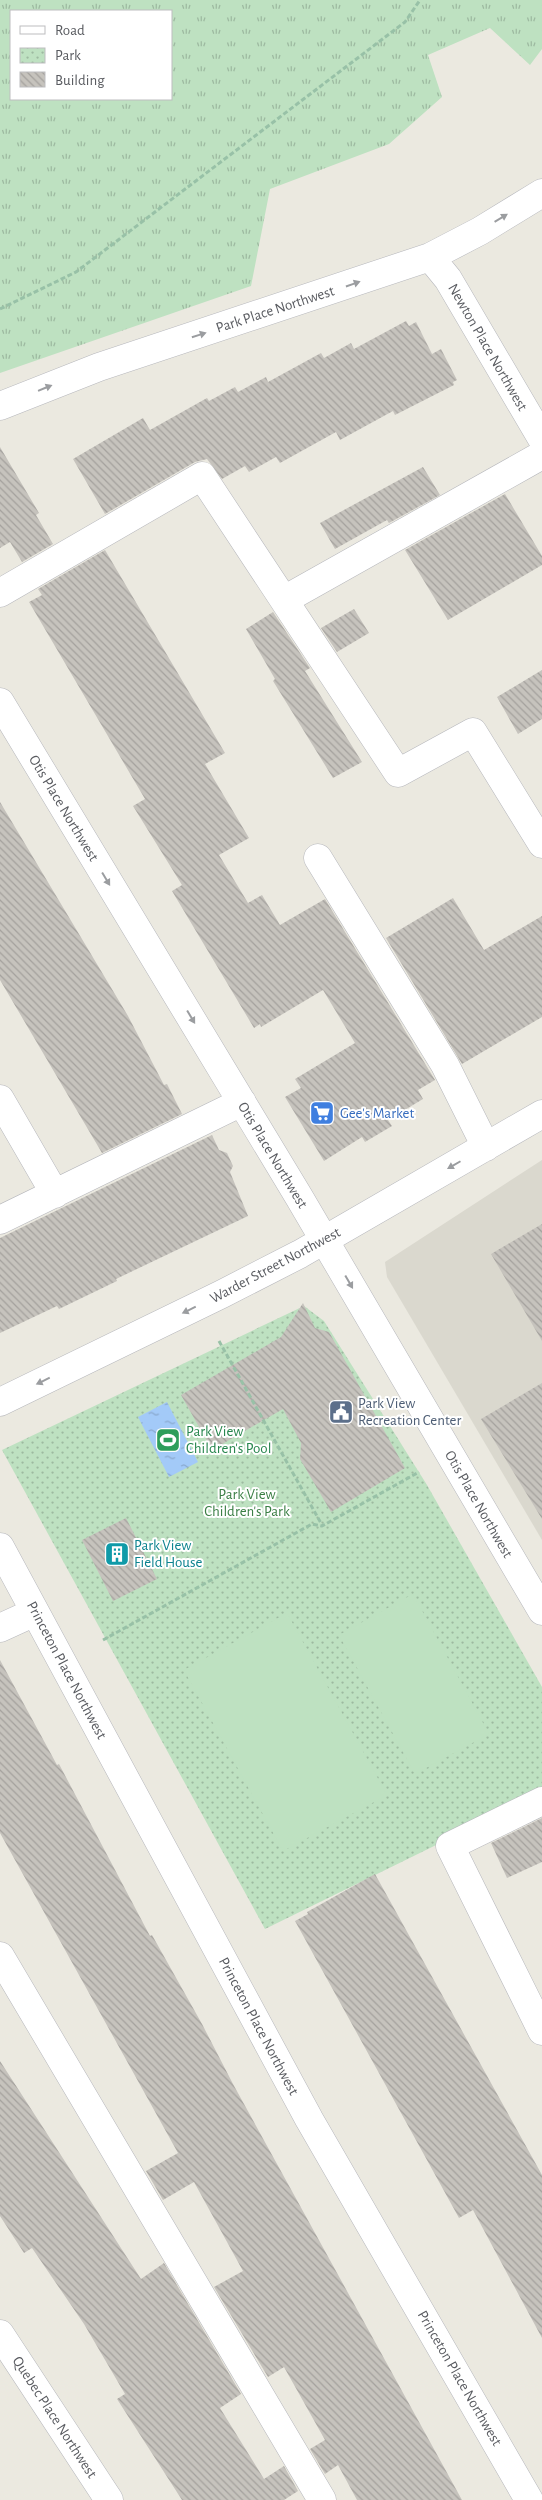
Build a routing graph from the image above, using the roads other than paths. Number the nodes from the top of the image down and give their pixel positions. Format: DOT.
graph roads {
  1 [pos="542,193"];
  2 [pos="430,257"];
  3 [pos="0,406"];
  4 [pos="542,440"];
  5 [pos="542,455"];
  6 [pos="0,593"];
  7 [pos="284,600"];
  8 [pos="0,702"];
  9 [pos="542,844"];
  10 [pos="318,858"];
  11 [pos="0,1099"];
  12 [pos="242,1102"];
  13 [pos="542,1114"];
  14 [pos="486,1147"];
  15 [pos="55,1194"];
  16 [pos="0,1220"];
  17 [pos="324,1240"];
  18 [pos="0,1402"];
  19 [pos="0,1547"];
  20 [pos="534,1580"];
  21 [pos="542,1611"];
  22 [pos="35,1612"];
  23 [pos="0,1628"];
  24 [pos="542,1801"];
  25 [pos="0,1956"];
  26 [pos="542,2031"];
  27 [pos="0,2334"];
  28 [pos="109,2500"];
  29 [pos="322,2500"];
  30 [pos="530,2500"];
  2 -- 1 [label="street, Park Place Northwest, one-way"];
  3 -- 2 [label="street, Park Place Northwest, one-way"];
  2 -- 4 [label="street, Newton Place Northwest"];
  5 -- 7 [label="street"];
  6 -- 7 [label="street"];
  7 -- 9 [label="street"];
  8 -- 12 [label="street, Otis Place Northwest, one-way"];
  10 -- 14 [label="street"];
  11 -- 15 [label="street"];
  12 -- 15 [label="street"];
  12 -- 17 [label="street, Otis Place Northwest"];
  13 -- 14 [label="street, Warder Street Northwest"];
  14 -- 17 [label="street, Warder Street Northwest, one-way"];
  15 -- 16 [label="street"];
  17 -- 18 [label="street, Warder Street Northwest, one-way"];
  17 -- 20 [label="street, Otis Place Northwest, one-way"];
  19 -- 22 [label="street, Princeton Place Northwest"];
  20 -- 21 [label="street, Otis Place Northwest"];
  22 -- 23 [label="street"];
  22 -- 30 [label="street, Princeton Place Northwest"];
  24 -- 26 [label="street"];
  25 -- 29 [label="street"];
  27 -- 28 [label="street, Quebec Place Northwest"];
}
